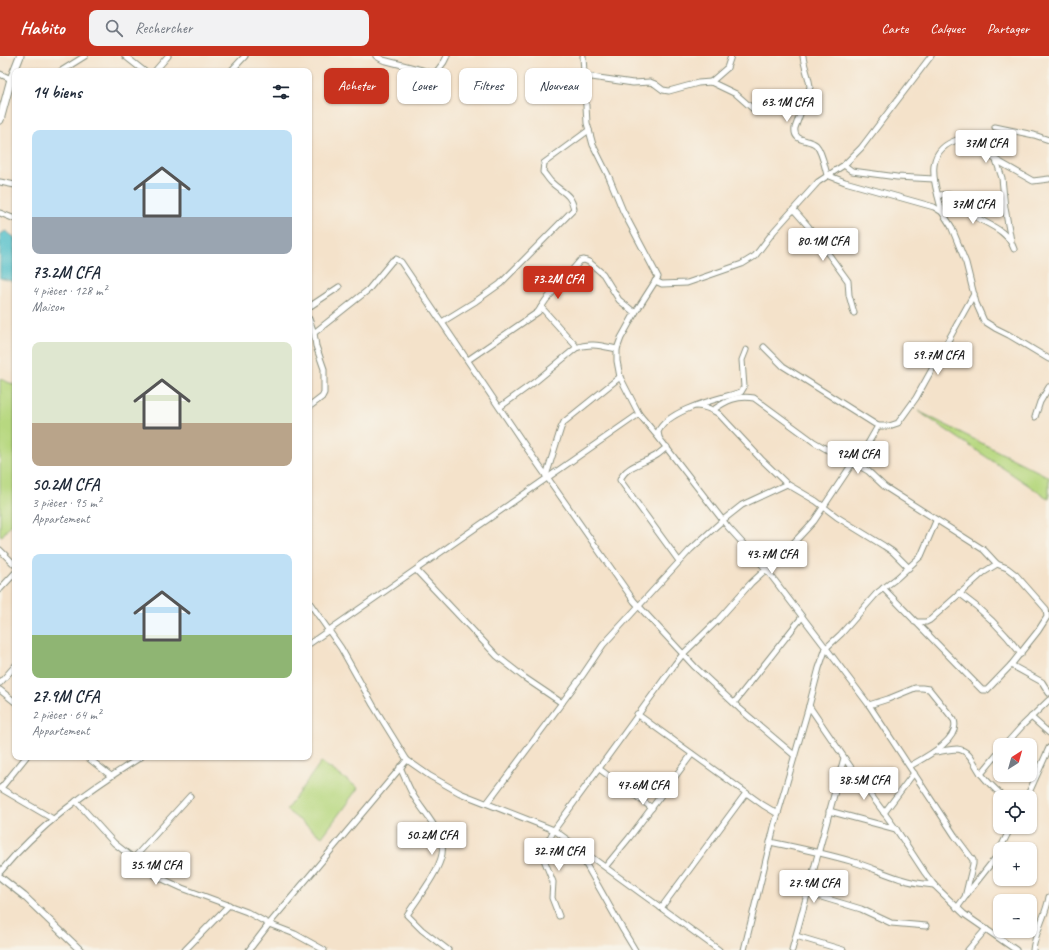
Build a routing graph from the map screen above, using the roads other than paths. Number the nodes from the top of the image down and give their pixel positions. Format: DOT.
graph roads {
  1 [pos="20,56"];
  2 [pos="85,56"];
  3 [pos="125,56"];
  4 [pos="168,56"];
  5 [pos="245,56"];
  6 [pos="376,56"];
  7 [pos="446,56"];
  8 [pos="583,56"];
  9 [pos="731,56"];
  10 [pos="803,56"];
  11 [pos="931,56"];
  12 [pos="15,68"];
  13 [pos="66,68"];
  14 [pos="140,68"];
  15 [pos="158,68"];
  16 [pos="234,68"];
  17 [pos="584,68"];
  18 [pos="0,74"];
  19 [pos="592,77"];
  20 [pos="11,78"];
  21 [pos="711,82"];
  22 [pos="586,104"];
  23 [pos="753,108"];
  24 [pos="0,120"];
  25 [pos="995,127"];
  26 [pos="589,130"];
  27 [pos="1049,140"];
  28 [pos="996,160"];
  29 [pos="844,165"];
  30 [pos="827,175"];
  31 [pos="934,179"];
  32 [pos="1049,179"];
  33 [pos="0,182"];
  34 [pos="12,184"];
  35 [pos="938,195"];
  36 [pos="794,210"];
  37 [pos="942,212"];
  38 [pos="0,213"];
  39 [pos="12,218"];
  40 [pos="1011,241"];
  41 [pos="1014,249"];
  42 [pos="655,281"];
  43 [pos="339,286"];
  44 [pos="974,294"];
  45 [pos="312,306"];
  46 [pos="541,307"];
  47 [pos="635,313"];
  48 [pos="854,313"];
  49 [pos="442,322"];
  50 [pos="312,327"];
  51 [pos="314,333"];
  52 [pos="764,347"];
  53 [pos="576,348"];
  54 [pos="617,349"];
  55 [pos="746,350"];
  56 [pos="1049,359"];
  57 [pos="468,360"];
  58 [pos="620,377"];
  59 [pos="1049,387"];
  60 [pos="312,404"];
  61 [pos="696,406"];
  62 [pos="500,407"];
  63 [pos="713,410"];
  64 [pos="639,414"];
  65 [pos="1036,417"];
  66 [pos="878,426"];
  67 [pos="659,438"];
  68 [pos="667,447"];
  69 [pos="852,464"];
  70 [pos="546,477"];
  71 [pos="787,484"];
  72 [pos="824,507"];
  73 [pos="723,520"];
  74 [pos="936,521"];
  75 [pos="0,550"];
  76 [pos="679,561"];
  77 [pos="12,562"];
  78 [pos="997,564"];
  79 [pos="909,568"];
  80 [pos="416,570"];
  81 [pos="766,570"];
  82 [pos="12,576"];
  83 [pos="883,588"];
  84 [pos="0,589"];
  85 [pos="959,593"];
  86 [pos="312,606"];
  87 [pos="638,606"];
  88 [pos="802,617"];
  89 [pos="915,622"];
  90 [pos="330,630"];
  91 [pos="312,642"];
  92 [pos="826,648"];
  93 [pos="683,654"];
  94 [pos="1021,654"];
  95 [pos="1011,665"];
  96 [pos="12,669"];
  97 [pos="0,683"];
  98 [pos="0,690"];
  99 [pos="1049,693"];
  100 [pos="12,700"];
  101 [pos="1049,700"];
  102 [pos="562,703"];
  103 [pos="734,703"];
  104 [pos="869,705"];
  105 [pos="809,706"];
  106 [pos="637,714"];
  107 [pos="1031,717"];
  108 [pos="1049,733"];
  109 [pos="1012,738"];
  110 [pos="1049,748"];
  111 [pos="936,752"];
  112 [pos="692,754"];
  113 [pos="794,755"];
  114 [pos="844,758"];
  115 [pos="993,759"];
  116 [pos="24,760"];
  117 [pos="91,760"];
  118 [pos="136,760"];
  119 [pos="407,760"];
  120 [pos="910,766"];
  121 [pos="400,767"];
  122 [pos="598,768"];
  123 [pos="914,773"];
  124 [pos="981,774"];
  125 [pos="111,776"];
  126 [pos="1,788"];
  127 [pos="995,790"];
  128 [pos="1030,790"];
  129 [pos="746,792"];
  130 [pos="190,796"];
  131 [pos="76,801"];
  132 [pos="487,803"];
  133 [pos="652,808"];
  134 [pos="829,811"];
  135 [pos="884,813"];
  136 [pos="778,814"];
  137 [pos="53,818"];
  138 [pos="896,829"];
  139 [pos="554,830"];
  140 [pos="770,842"];
  141 [pos="575,844"];
  142 [pos="818,853"];
  143 [pos="133,859"];
  144 [pos="993,861"];
  145 [pos="606,866"];
  146 [pos="0,872"];
  147 [pos="0,878"];
  148 [pos="934,885"];
  149 [pos="808,893"];
  150 [pos="965,897"];
  151 [pos="1049,897"];
  152 [pos="229,905"];
  153 [pos="661,908"];
  154 [pos="957,908"];
  155 [pos="559,916"];
  156 [pos="269,924"];
  157 [pos="926,926"];
  158 [pos="986,929"];
  159 [pos="796,936"];
  160 [pos="80,950"];
  161 [pos="185,950"];
  162 [pos="249,950"];
  163 [pos="324,950"];
  164 [pos="448,950"];
  165 [pos="635,950"];
  166 [pos="719,950"];
  167 [pos="744,950"];
  168 [pos="792,950"];
  169 [pos="843,950"];
  170 [pos="968,950"];
  171 [pos="1016,950"];
  172 [pos="1033,950"];
  1 -- 12 [label="main road"];
  2 -- 13 [label="street"];
  3 -- 14 [label="street"];
  4 -- 15 [label="street"];
  5 -- 16 [label="street"];
  6 -- 7 [label="street"];
  8 -- 17 [label="street"];
  9 -- 21 [label="street"];
  10 -- 30 [label="street"];
  11 -- 29 [label="street"];
  18 -- 20 [label="street"];
  19 -- 21 [label="street"];
  20 -- 24 [label="main road"];
  21 -- 23 [label="street"];
  22 -- 26 [label="street"];
  25 -- 27 [label="street"];
  26 -- 42 [label="street"];
  26 -- 49 [label="street"];
  28 -- 31 [label="street"];
  28 -- 32 [label="street"];
  28 -- 40 [label="street"];
  29 -- 30 [label="street"];
  29 -- 31 [label="street"];
  30 -- 36 [label="street"];
  30 -- 37 [label="street"];
  31 -- 35 [label="street"];
  33 -- 34 [label="street"];
  35 -- 37 [label="street"];
  35 -- 40 [label="street"];
  36 -- 42 [label="street"];
  36 -- 48 [label="street"];
  37 -- 44 [label="street"];
  38 -- 39 [label="street"];
  40 -- 41 [label="street"];
  42 -- 47 [label="street"];
  43 -- 45 [label="street"];
  44 -- 56 [label="street"];
  44 -- 66 [label="street"];
  46 -- 47 [label="street"];
  46 -- 53 [label="street"];
  46 -- 57 [label="street"];
  47 -- 54 [label="street"];
  49 -- 51 [label="street"];
  49 -- 57 [label="street"];
  50 -- 51 [label="street"];
  51 -- 60 [label="street"];
  52 -- 66 [label="street"];
  53 -- 54 [label="street"];
  53 -- 62 [label="street"];
  54 -- 58 [label="street"];
  55 -- 61 [label="street"];
  57 -- 62 [label="street"];
  58 -- 64 [label="street"];
  58 -- 70 [label="street"];
  59 -- 65 [label="street"];
  61 -- 63 [label="street"];
  61 -- 67 [label="street"];
  62 -- 70 [label="street"];
  63 -- 69 [label="street"];
  63 -- 71 [label="street"];
  64 -- 67 [label="street"];
  64 -- 70 [label="street"];
  66 -- 69 [label="street"];
  67 -- 68 [label="street"];
  68 -- 73 [label="street"];
  68 -- 76 [label="street"];
  69 -- 72 [label="street"];
  69 -- 74 [label="street"];
  70 -- 80 [label="street"];
  70 -- 87 [label="street"];
  71 -- 72 [label="street"];
  71 -- 73 [label="street"];
  72 -- 79 [label="street"];
  72 -- 81 [label="street"];
  73 -- 76 [label="street"];
  73 -- 81 [label="street"];
  74 -- 78 [label="street"];
  74 -- 79 [label="street"];
  75 -- 77 [label="street"];
  76 -- 87 [label="street"];
  78 -- 85 [label="street"];
  78 -- 94 [label="street"];
  79 -- 83 [label="street"];
  80 -- 90 [label="street"];
  80 -- 102 [label="street"];
  81 -- 88 [label="street"];
  81 -- 93 [label="street"];
  82 -- 84 [label="street"];
  83 -- 89 [label="street"];
  83 -- 92 [label="street"];
  85 -- 89 [label="street"];
  85 -- 94 [label="street"];
  86 -- 90 [label="street"];
  87 -- 93 [label="street"];
  87 -- 102 [label="street"];
  88 -- 92 [label="street"];
  88 -- 103 [label="street"];
  89 -- 95 [label="street"];
  90 -- 91 [label="street"];
  90 -- 119 [label="street"];
  92 -- 104 [label="street"];
  92 -- 105 [label="street"];
  93 -- 103 [label="street"];
  93 -- 106 [label="street"];
  94 -- 95 [label="street"];
  95 -- 99 [label="street"];
  96 -- 97 [label="street"];
  98 -- 100 [label="street"];
  101 -- 107 [label="street"];
  102 -- 132 [label="street"];
  103 -- 113 [label="street"];
  104 -- 111 [label="street"];
  104 -- 120 [label="street"];
  105 -- 113 [label="street"];
  105 -- 114 [label="street"];
  106 -- 112 [label="street"];
  106 -- 122 [label="street"];
  107 -- 108 [label="street"];
  107 -- 109 [label="street"];
  110 -- 128 [label="street"];
  111 -- 120 [label="street"];
  111 -- 124 [label="street"];
  112 -- 129 [label="street"];
  112 -- 133 [label="street"];
  113 -- 136 [label="street"];
  114 -- 134 [label="street"];
  114 -- 135 [label="street"];
  115 -- 124 [label="street"];
  116 -- 126 [label="street"];
  117 -- 125 [label="street"];
  118 -- 125 [label="street"];
  119 -- 121 [label="street"];
  119 -- 132 [label="street"];
  120 -- 123 [label="street"];
  121 -- 156 [label="street"];
  121 -- 164 [label="street"];
  122 -- 133 [label="street"];
  122 -- 139 [label="street"];
  123 -- 135 [label="street"];
  123 -- 150 [label="street"];
  124 -- 127 [label="street"];
  125 -- 131 [label="street"];
  126 -- 137 [label="street"];
  129 -- 136 [label="street"];
  129 -- 153 [label="street"];
  130 -- 143 [label="street"];
  131 -- 137 [label="street"];
  131 -- 143 [label="street"];
  132 -- 139 [label="street"];
  133 -- 145 [label="street"];
  134 -- 138 [label="street"];
  134 -- 142 [label="street"];
  135 -- 138 [label="street"];
  136 -- 140 [label="street"];
  137 -- 146 [label="street"];
  138 -- 148 [label="street"];
  139 -- 141 [label="street"];
  139 -- 155 [label="street"];
  140 -- 142 [label="street"];
  140 -- 167 [label="street"];
  141 -- 145 [label="street"];
  141 -- 165 [label="street"];
  142 -- 148 [label="street"];
  142 -- 149 [label="street"];
  143 -- 152 [label="street"];
  144 -- 150 [label="street"];
  145 -- 153 [label="street"];
  147 -- 160 [label="street"];
  148 -- 154 [label="street"];
  149 -- 157 [label="street"];
  149 -- 159 [label="street"];
  150 -- 154 [label="street"];
  151 -- 172 [label="street"];
  152 -- 156 [label="street"];
  152 -- 161 [label="street"];
  153 -- 166 [label="street"];
  154 -- 158 [label="street"];
  156 -- 162 [label="street"];
  156 -- 163 [label="street"];
  158 -- 170 [label="street"];
  158 -- 171 [label="street"];
  159 -- 168 [label="street"];
  159 -- 169 [label="street"];
}
